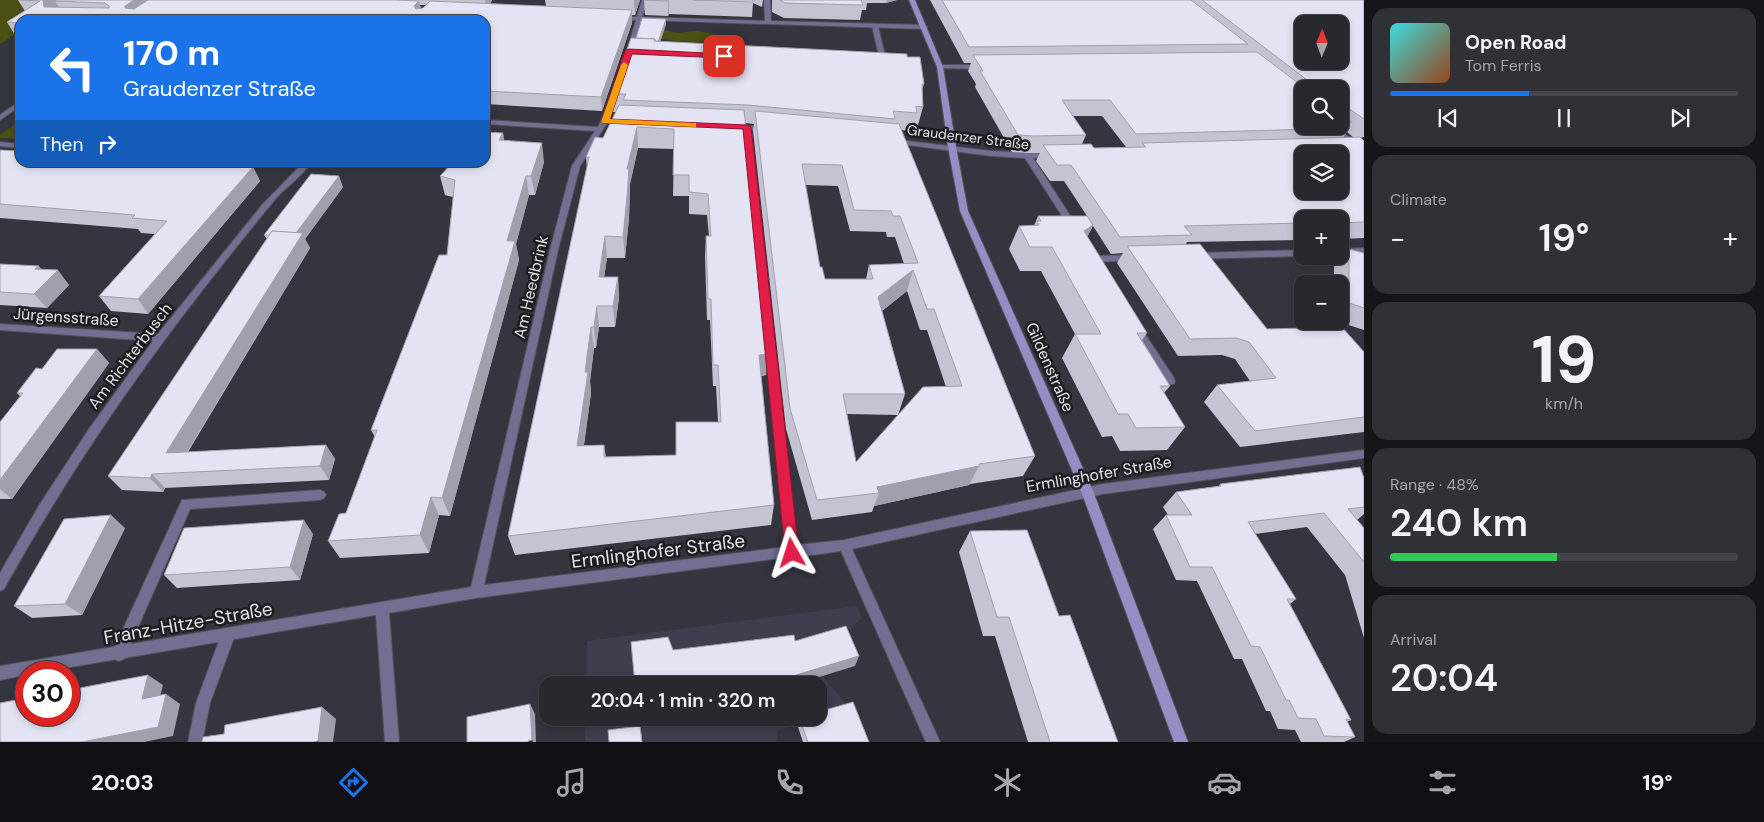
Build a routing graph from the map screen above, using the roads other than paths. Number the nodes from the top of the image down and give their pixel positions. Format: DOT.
graph roads {
  1 [pos="645,0"];
  2 [pos="767,0"];
  3 [pos="912,0"];
  4 [pos="612,18"];
  5 [pos="639,19"];
  6 [pos="768,23"];
  7 [pos="875,26"];
  8 [pos="924,27"];
  9 [pos="629,51"];
  10 [pos="638,52"];
  11 [pos="626,60"];
  12 [pos="874,64"];
  13 [pos="987,66"];
  14 [pos="940,67"];
  15 [pos="620,78"];
  16 [pos="15,107"];
  17 [pos="0,118"];
  18 [pos="490,122"];
  19 [pos="634,123"];
  20 [pos="603,125"];
  21 [pos="719,126"];
  22 [pos="747,127"];
  23 [pos="776,130"];
  24 [pos="1342,135"];
  25 [pos="881,140"];
  26 [pos="0,144"];
  27 [pos="15,146"];
  28 [pos="952,147"];
  29 [pos="1349,148"];
  30 [pos="1361,150"];
  31 [pos="1057,156"];
  32 [pos="1028,157"];
  33 [pos="304,167"];
  34 [pos="1080,236"];
  35 [pos="1364,251"];
  36 [pos="1349,252"];
  37 [pos="1294,253"];
  38 [pos="1188,256"];
  39 [pos="1141,258"];
  40 [pos="1095,259"];
  41 [pos="1130,316"];
  42 [pos="0,327"];
  43 [pos="160,338"];
  44 [pos="1170,382"];
  45 [pos="1364,454"];
  46 [pos="1087,491"];
  47 [pos="320,495"];
  48 [pos="844,545"];
  49 [pos="792,553"];
  50 [pos="0,585"];
  51 [pos="476,592"];
  52 [pos="382,608"];
  53 [pos="228,635"];
  54 [pos="119,654"];
  55 [pos="0,673"];
  56 [pos="195,742"];
  57 [pos="392,742"];
  58 [pos="933,742"];
  59 [pos="1180,742"];
  1 -- 5 [label="street"];
  2 -- 6 [label="street"];
  3 -- 8 [label="main road, Gildenstraße"];
  4 -- 5 [label="street"];
  5 -- 6 [label="street"];
  5 -- 9 [label="street"];
  6 -- 7 [label="street"];
  7 -- 8 [label="street"];
  7 -- 12 [label="street"];
  8 -- 14 [label="main road, Gildenstraße"];
  9 -- 10 [label="street"];
  9 -- 11 [label="street"];
  13 -- 14 [label="street"];
  14 -- 28 [label="main road, Gildenstraße"];
  15 -- 20 [label="street, Am Heedbrink"];
  16 -- 17 [label="street"];
  18 -- 20 [label="street"];
  19 -- 20 [label="street"];
  20 -- 51 [label="street, Am Heedbrink"];
  21 -- 22 [label="street"];
  22 -- 23 [label="street"];
  22 -- 49 [label="street"];
  24 -- 30 [label="street"];
  25 -- 28 [label="street, Graudenzer Straße"];
  26 -- 27 [label="street"];
  28 -- 32 [label="street, Graudenzer Straße"];
  28 -- 46 [label="main road, Gildenstraße"];
  29 -- 30 [label="street"];
  31 -- 32 [label="street, Graudenzer Straße"];
  32 -- 34 [label="street"];
  33 -- 43 [label="street, Am Richterbusch"];
  35 -- 36 [label="street"];
  37 -- 38 [label="street"];
  39 -- 40 [label="street"];
  41 -- 44 [label="street"];
  42 -- 43 [label="street, Jürgensstraße"];
  43 -- 50 [label="street, Am Richterbusch"];
  45 -- 46 [label="street, Ermlinghofer Straße"];
  46 -- 48 [label="street, Ermlinghofer Straße"];
  46 -- 59 [label="main road, Gildenstraße"];
  47 -- 54 [label="street"];
  48 -- 49 [label="street, Ermlinghofer Straße"];
  48 -- 58 [label="street"];
  49 -- 51 [label="street, Ermlinghofer Straße"];
  51 -- 52 [label="street, Franz-Hitze-Straße"];
  52 -- 53 [label="street, Franz-Hitze-Straße"];
  52 -- 57 [label="street"];
  53 -- 54 [label="street, Franz-Hitze-Straße"];
  53 -- 56 [label="street"];
  54 -- 55 [label="street, Franz-Hitze-Straße"];
}
